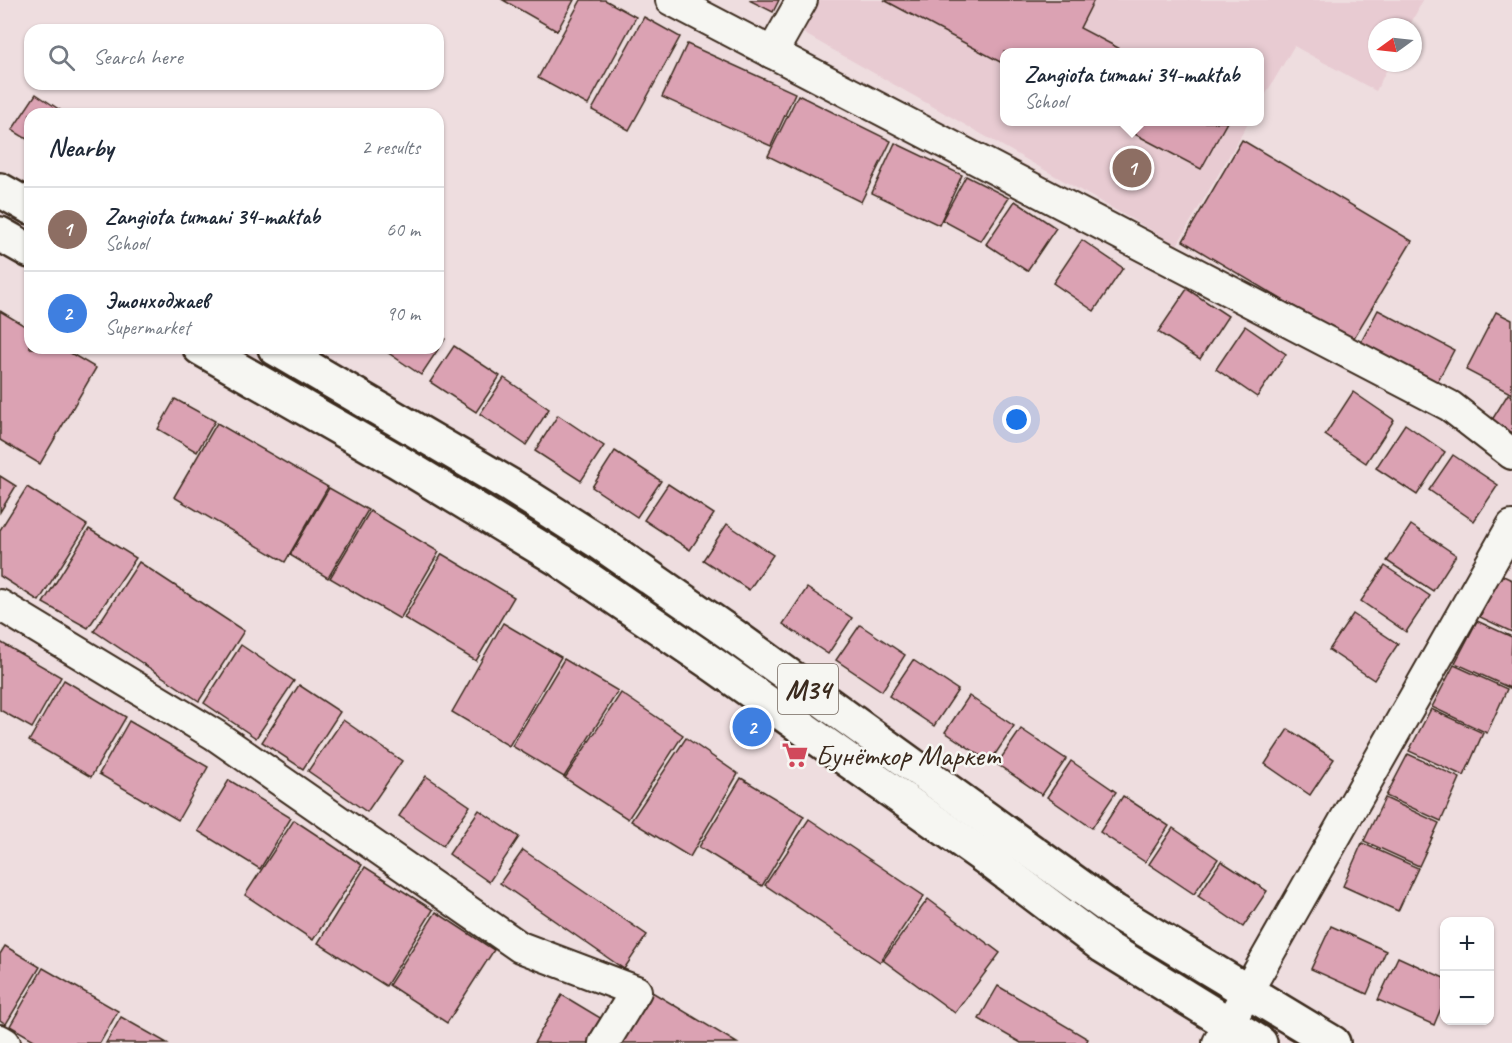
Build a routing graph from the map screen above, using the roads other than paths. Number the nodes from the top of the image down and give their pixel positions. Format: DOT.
graph roads {
  1 [pos="671,0"];
  2 [pos="802,0"];
  3 [pos="772,53"];
  4 [pos="0,190"];
  5 [pos="24,204"];
  6 [pos="0,234"];
  7 [pos="24,248"];
  8 [pos="210,354"];
  9 [pos="285,354"];
  10 [pos="1512,454"];
  11 [pos="1512,526"];
  12 [pos="0,605"];
  13 [pos="1247,993"];
  14 [pos="1224,1034"];
  15 [pos="0,1040"];
  16 [pos="5,1043"];
  17 [pos="604,1043"];
  18 [pos="1260,1043"];
  19 [pos="1333,1043"];
  1 -- 3 [label="street"];
  2 -- 3 [label="street"];
  3 -- 10 [label="street"];
  4 -- 5 [label="main road"];
  6 -- 7 [label="main road"];
  8 -- 14 [label="main road, M34"];
  9 -- 13 [label="main road, M34"];
  11 -- 13 [label="street"];
  12 -- 17 [label="street"];
  13 -- 14 [label="street"];
  13 -- 19 [label="main road, M34"];
  14 -- 18 [label="main road, M34"];
  15 -- 16 [label="street"];
}
